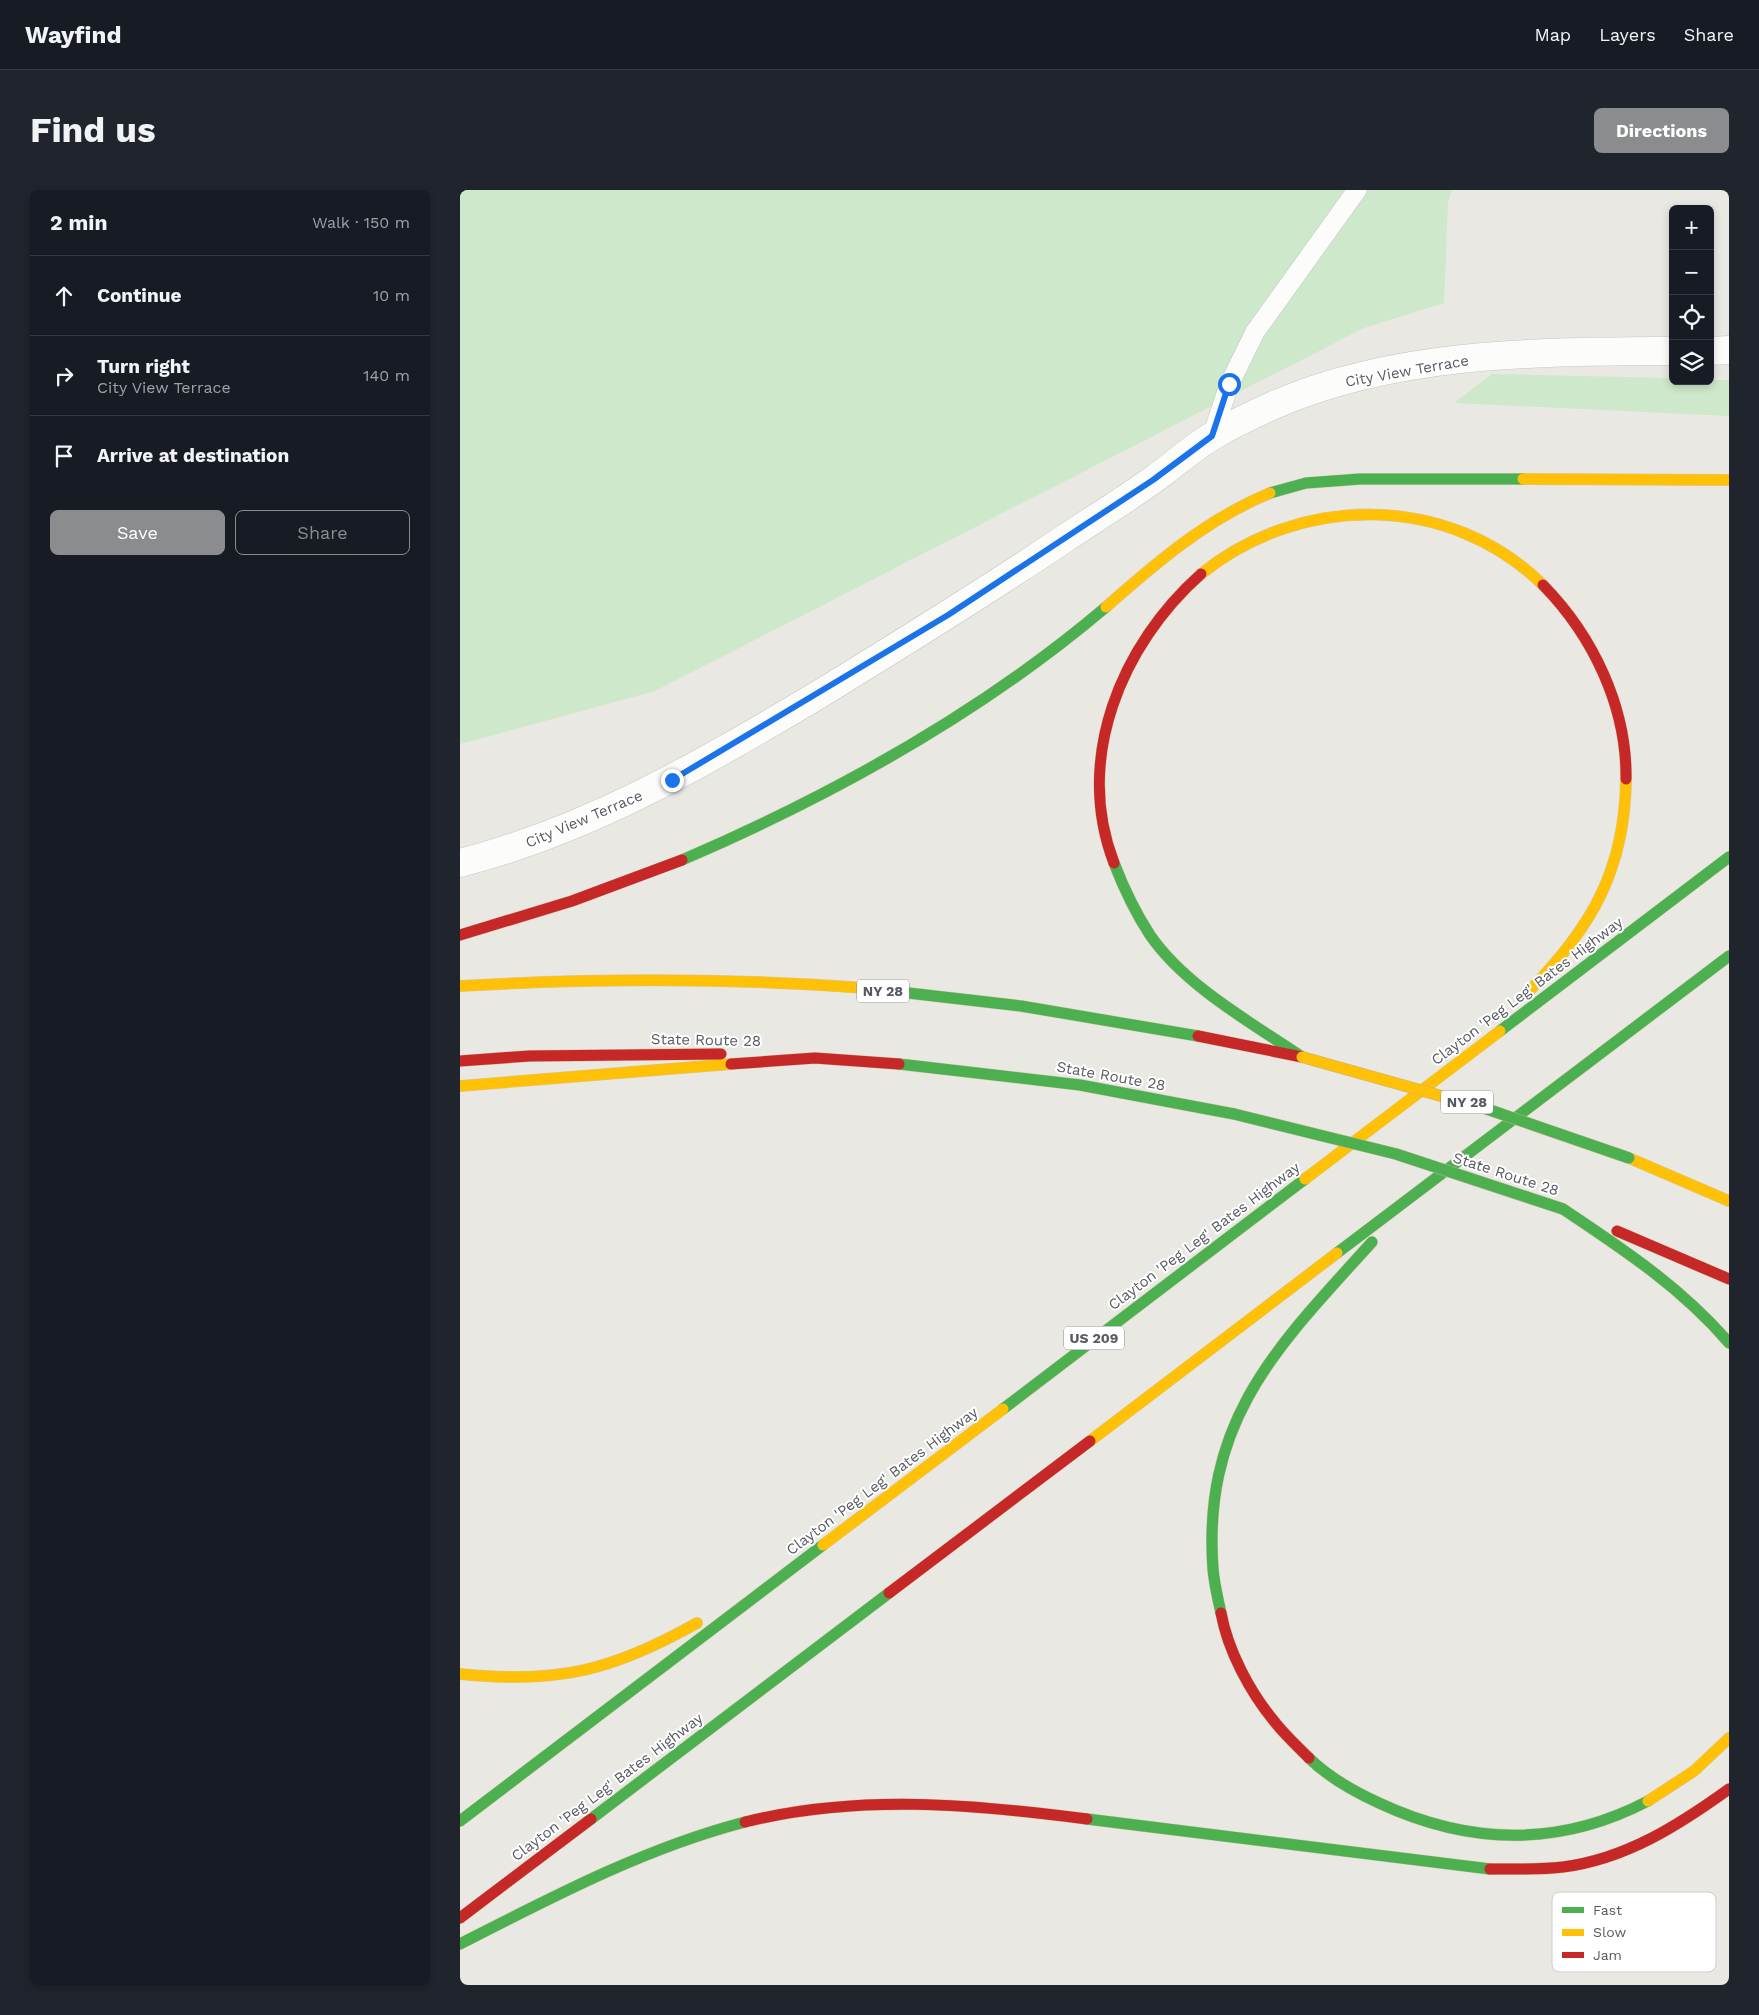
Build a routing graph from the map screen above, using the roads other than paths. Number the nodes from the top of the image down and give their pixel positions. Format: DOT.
graph roads {
  1 [pos="1357,190"];
  2 [pos="1714,350"];
  3 [pos="1729,350"];
  4 [pos="1669,351"];
  5 [pos="1212,436"];
  6 [pos="1729,480"];
  7 [pos="1729,856"];
  8 [pos="460,862"];
  9 [pos="460,935"];
  10 [pos="1728,957"];
  11 [pos="460,986"];
  12 [pos="1302,1057"];
  13 [pos="815,1058"];
  14 [pos="460,1060"];
  15 [pos="1461,1060"];
  16 [pos="460,1086"];
  17 [pos="1416,1194"];
  18 [pos="1729,1201"];
  19 [pos="1563,1208"];
  20 [pos="1729,1279"];
  21 [pos="1729,1343"];
  22 [pos="847,1526"];
  23 [pos="460,1674"];
  24 [pos="1729,1738"];
  25 [pos="1729,1789"];
  26 [pos="460,1822"];
  27 [pos="460,1918"];
  28 [pos="460,1944"];
  1 -- 5 [label="lane"];
  2 -- 3 [label="street"];
  4 -- 5 [label="street, City View Terrace"];
  5 -- 8 [label="street, City View Terrace"];
  6 -- 9 [label="main road"];
  7 -- 15 [label="main road, Clayton 'Peg Leg' Bates Highway / US 209"];
  10 -- 17 [label="main road, Clayton 'Peg Leg' Bates Highway"];
  11 -- 12 [label="main road, NY 28"];
  12 -- 15 [label="main road"];
  12 -- 18 [label="main road, NY 28, bridge"];
  13 -- 14 [label="main road, State Route 28"];
  13 -- 16 [label="main road"];
  13 -- 19 [label="main road, State Route 28, bridge"];
  15 -- 22 [label="main road, Clayton 'Peg Leg' Bates Highway / US 209"];
  17 -- 24 [label="main road"];
  17 -- 27 [label="main road, Clayton 'Peg Leg' Bates Highway"];
  19 -- 20 [label="main road, State Route 28"];
  19 -- 21 [label="main road"];
  22 -- 23 [label="main road"];
  22 -- 26 [label="main road, Clayton 'Peg Leg' Bates Highway / US 209"];
  25 -- 28 [label="main road"];
}
